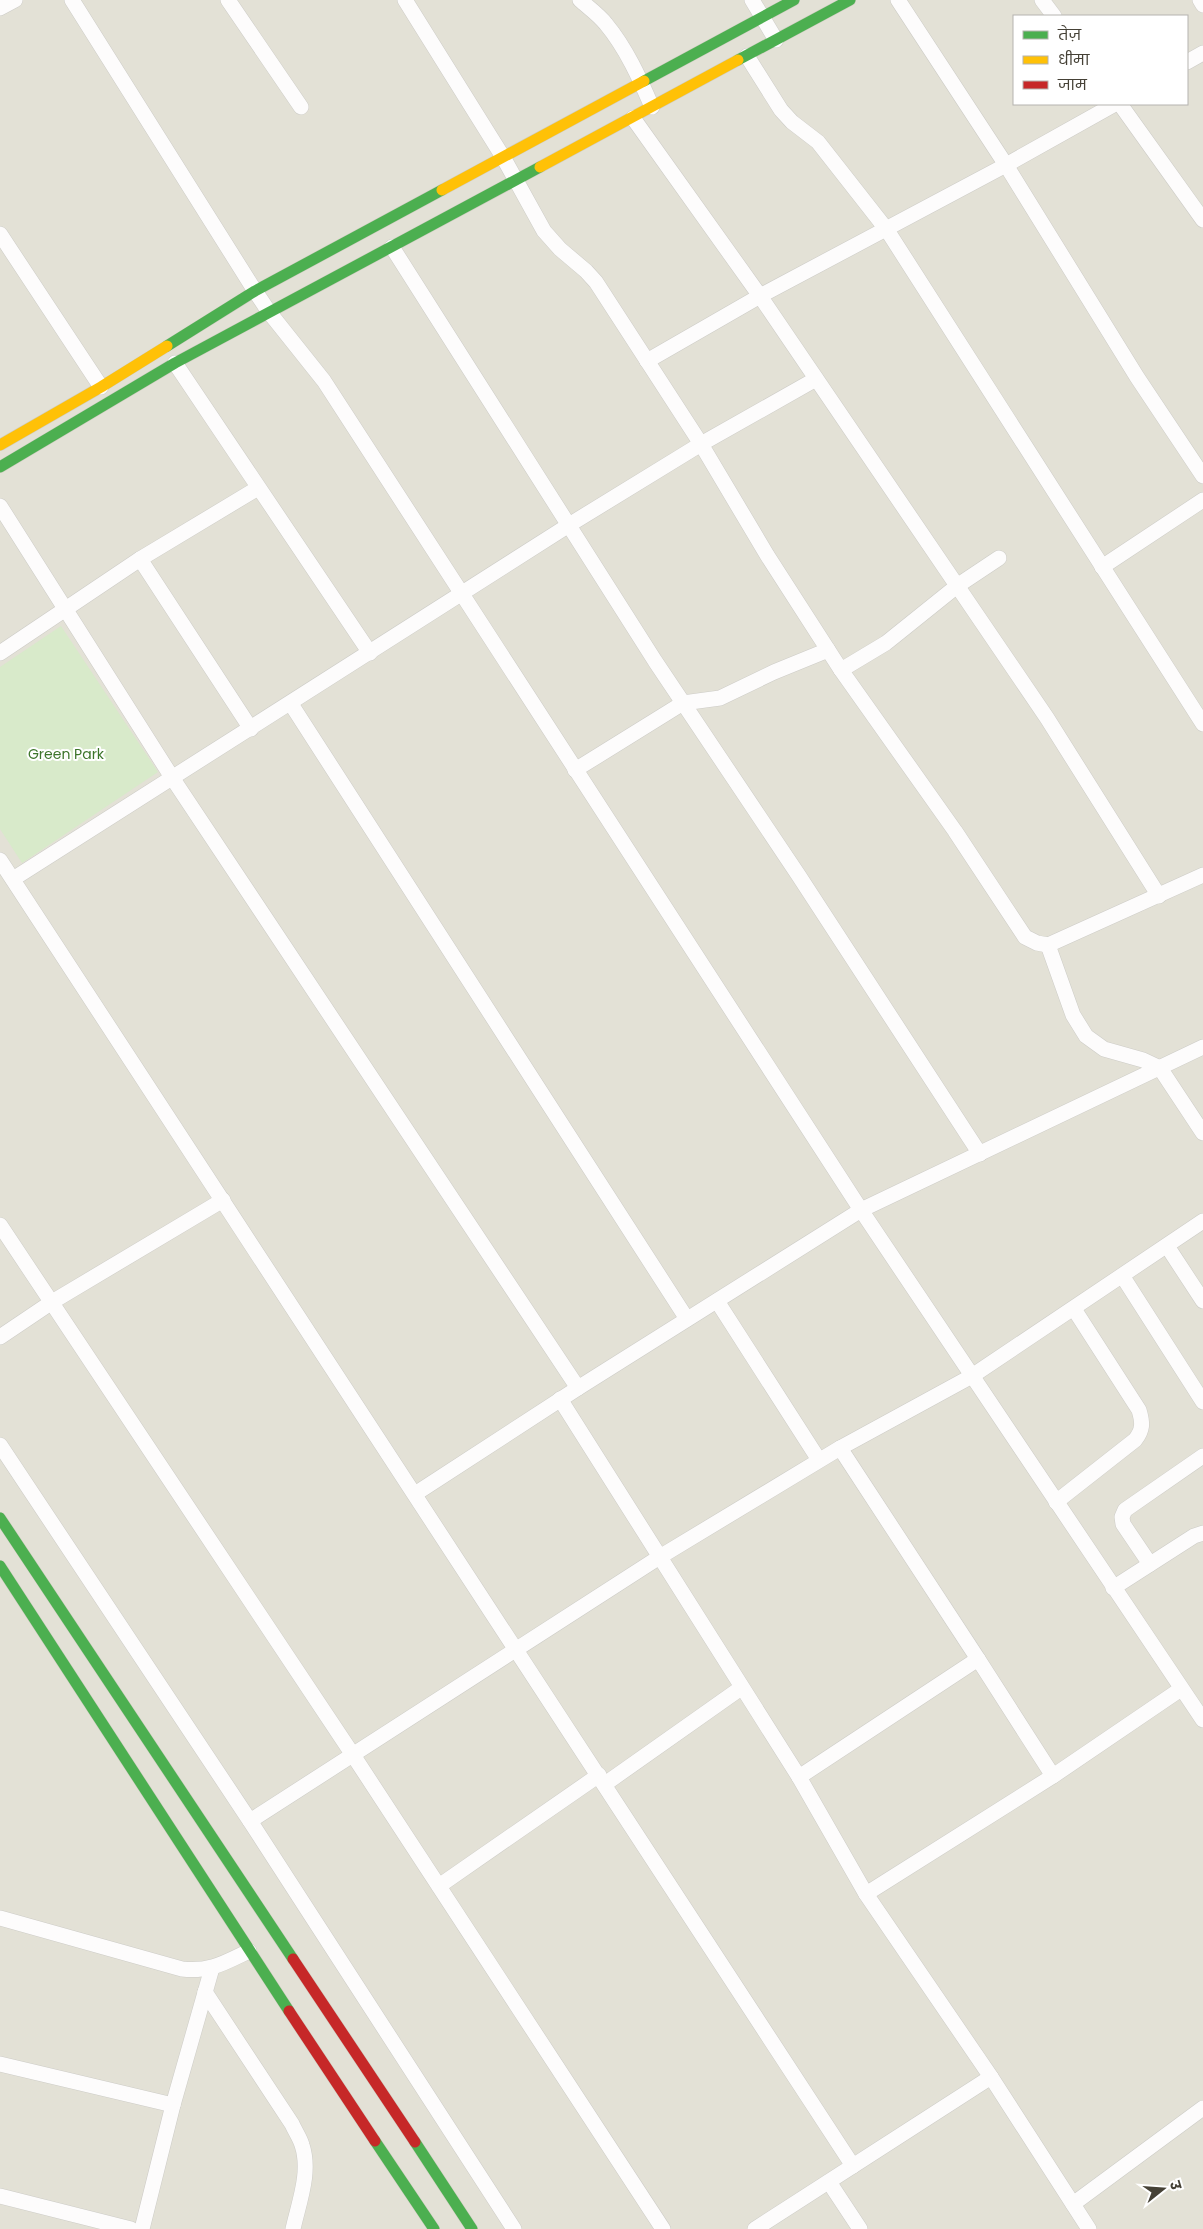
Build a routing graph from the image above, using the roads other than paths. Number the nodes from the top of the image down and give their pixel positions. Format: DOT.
graph roads {
  1 [pos="15,0"];
  2 [pos="72,0"];
  3 [pos="228,0"];
  4 [pos="404,0"];
  5 [pos="580,0"];
  6 [pos="752,0"];
  7 [pos="794,0"];
  8 [pos="850,0"];
  9 [pos="898,0"];
  10 [pos="1042,0"];
  11 [pos="1200,0"];
  12 [pos="1203,5"];
  13 [pos="0,8"];
  14 [pos="1053,15"];
  15 [pos="763,16"];
  16 [pos="776,40"];
  17 [pos="1203,53"];
  18 [pos="746,56"];
  19 [pos="1188,61"];
  20 [pos="641,82"];
  21 [pos="1113,105"];
  22 [pos="1121,105"];
  23 [pos="301,107"];
  24 [pos="652,107"];
  25 [pos="633,118"];
  26 [pos="503,157"];
  27 [pos="1006,165"];
  28 [pos="516,180"];
  29 [pos="1203,220"];
  30 [pos="887,230"];
  31 [pos="0,234"];
  32 [pos="392,247"];
  33 [pos="255,291"];
  34 [pos="760,296"];
  35 [pos="269,312"];
  36 [pos="647,361"];
  37 [pos="175,363"];
  38 [pos="816,378"];
  39 [pos="100,387"];
  40 [pos="701,444"];
  41 [pos="0,445"];
  42 [pos="0,467"];
  43 [pos="1203,476"];
  44 [pos="258,488"];
  45 [pos="1203,500"];
  46 [pos="0,506"];
  47 [pos="569,525"];
  48 [pos="999,558"];
  49 [pos="140,560"];
  50 [pos="1102,567"];
  51 [pos="958,586"];
  52 [pos="462,594"];
  53 [pos="65,610"];
  54 [pos="828,650"];
  55 [pos="0,653"];
  56 [pos="370,653"];
  57 [pos="841,670"];
  58 [pos="683,703"];
  59 [pos="291,704"];
  60 [pos="1203,724"];
  61 [pos="251,728"];
  62 [pos="576,770"];
  63 [pos="173,779"];
  64 [pos="0,860"];
  65 [pos="1203,875"];
  66 [pos="13,880"];
  67 [pos="1159,896"];
  68 [pos="1048,945"];
  69 [pos="1203,1047"];
  70 [pos="1160,1068"];
  71 [pos="1203,1133"];
  72 [pos="980,1154"];
  73 [pos="223,1200"];
  74 [pos="861,1210"];
  75 [pos="1203,1221"];
  76 [pos="0,1225"];
  77 [pos="1167,1246"];
  78 [pos="1122,1277"];
  79 [pos="717,1300"];
  80 [pos="1203,1301"];
  81 [pos="52,1302"];
  82 [pos="1074,1309"];
  83 [pos="687,1319"];
  84 [pos="0,1337"];
  85 [pos="972,1376"];
  86 [pos="578,1388"];
  87 [pos="560,1400"];
  88 [pos="1203,1402"];
  89 [pos="0,1445"];
  90 [pos="840,1448"];
  91 [pos="1203,1456"];
  92 [pos="819,1460"];
  93 [pos="415,1494"];
  94 [pos="1056,1502"];
  95 [pos="0,1518"];
  96 [pos="1203,1533"];
  97 [pos="658,1558"];
  98 [pos="1150,1564"];
  99 [pos="0,1566"];
  100 [pos="1113,1588"];
  101 [pos="516,1648"];
  102 [pos="978,1659"];
  103 [pos="741,1688"];
  104 [pos="1182,1689"];
  105 [pos="1203,1720"];
  106 [pos="353,1754"];
  107 [pos="1053,1776"];
  108 [pos="799,1777"];
  109 [pos="602,1780"];
  110 [pos="250,1821"];
  111 [pos="439,1886"];
  112 [pos="866,1894"];
  113 [pos="0,1918"];
  114 [pos="249,1951"];
  115 [pos="212,1968"];
  116 [pos="205,1992"];
  117 [pos="0,2064"];
  118 [pos="991,2077"];
  119 [pos="173,2105"];
  120 [pos="1203,2108"];
  121 [pos="853,2166"];
  122 [pos="829,2182"];
  123 [pos="0,2196"];
  124 [pos="1073,2204"];
  125 [pos="131,2229"];
  126 [pos="142,2229"];
  127 [pos="293,2229"];
  128 [pos="434,2229"];
  129 [pos="472,2229"];
  130 [pos="514,2229"];
  131 [pos="663,2229"];
  132 [pos="755,2229"];
  133 [pos="860,2229"];
  134 [pos="1089,2229"];
  1 -- 13 [label="street"];
  2 -- 33 [label="street"];
  3 -- 23 [label="street"];
  4 -- 26 [label="street"];
  5 -- 20 [label="street"];
  6 -- 15 [label="street"];
  7 -- 15 [label="main road"];
  8 -- 16 [label="main road"];
  9 -- 27 [label="street"];
  10 -- 14 [label="street"];
  11 -- 12 [label="street"];
  15 -- 16 [label="street"];
  15 -- 20 [label="main road"];
  16 -- 18 [label="main road"];
  17 -- 19 [label="street"];
  18 -- 24 [label="main road"];
  18 -- 30 [label="street"];
  20 -- 24 [label="street"];
  20 -- 26 [label="main road"];
  21 -- 27 [label="street"];
  22 -- 29 [label="street"];
  24 -- 25 [label="main road"];
  25 -- 28 [label="main road"];
  25 -- 34 [label="street"];
  26 -- 28 [label="street"];
  26 -- 33 [label="main road"];
  27 -- 30 [label="street"];
  27 -- 43 [label="street"];
  28 -- 32 [label="main road"];
  28 -- 36 [label="street"];
  30 -- 34 [label="street"];
  30 -- 50 [label="street"];
  31 -- 39 [label="street"];
  32 -- 35 [label="main road"];
  32 -- 47 [label="street"];
  33 -- 35 [label="street"];
  33 -- 39 [label="main road"];
  34 -- 36 [label="street"];
  34 -- 38 [label="street"];
  35 -- 37 [label="main road"];
  35 -- 52 [label="street"];
  36 -- 40 [label="street"];
  37 -- 42 [label="main road"];
  37 -- 44 [label="street"];
  38 -- 40 [label="street"];
  38 -- 51 [label="street"];
  39 -- 41 [label="main road"];
  40 -- 47 [label="street"];
  40 -- 54 [label="street"];
  44 -- 49 [label="street"];
  44 -- 56 [label="street"];
  45 -- 50 [label="street"];
  46 -- 53 [label="street"];
  47 -- 52 [label="street"];
  47 -- 58 [label="street"];
  48 -- 51 [label="street"];
  49 -- 53 [label="street"];
  49 -- 61 [label="street"];
  50 -- 60 [label="street"];
  51 -- 57 [label="street"];
  51 -- 67 [label="street"];
  52 -- 56 [label="street"];
  52 -- 62 [label="street"];
  53 -- 55 [label="street"];
  53 -- 63 [label="street"];
  54 -- 57 [label="street"];
  54 -- 58 [label="street"];
  56 -- 59 [label="street"];
  57 -- 68 [label="street"];
  58 -- 62 [label="street"];
  58 -- 72 [label="street"];
  59 -- 61 [label="street"];
  59 -- 83 [label="street"];
  61 -- 63 [label="street"];
  62 -- 74 [label="street"];
  63 -- 66 [label="street"];
  63 -- 86 [label="street"];
  64 -- 66 [label="street"];
  65 -- 67 [label="street"];
  66 -- 73 [label="street"];
  67 -- 68 [label="street"];
  68 -- 70 [label="street"];
  69 -- 70 [label="street"];
  70 -- 71 [label="street"];
  70 -- 72 [label="street"];
  72 -- 74 [label="street"];
  73 -- 81 [label="street"];
  73 -- 93 [label="street"];
  74 -- 79 [label="street"];
  74 -- 85 [label="street"];
  75 -- 77 [label="street"];
  76 -- 81 [label="street"];
  77 -- 78 [label="street"];
  77 -- 80 [label="street"];
  78 -- 82 [label="street"];
  78 -- 88 [label="street"];
  79 -- 83 [label="street"];
  79 -- 92 [label="street"];
  81 -- 84 [label="street"];
  81 -- 106 [label="street"];
  82 -- 85 [label="street"];
  82 -- 94 [label="street"];
  83 -- 86 [label="street"];
  85 -- 90 [label="street"];
  85 -- 94 [label="street"];
  86 -- 87 [label="street"];
  87 -- 93 [label="street"];
  87 -- 97 [label="street"];
  89 -- 110 [label="street"];
  90 -- 92 [label="street"];
  90 -- 102 [label="street"];
  91 -- 98 [label="street"];
  92 -- 97 [label="street"];
  93 -- 101 [label="street"];
  94 -- 100 [label="street"];
  95 -- 129 [label="main road"];
  96 -- 98 [label="street"];
  97 -- 101 [label="street"];
  97 -- 103 [label="street"];
  98 -- 100 [label="street"];
  99 -- 114 [label="main road"];
  100 -- 104 [label="street"];
  101 -- 106 [label="street"];
  101 -- 109 [label="street"];
  102 -- 107 [label="street"];
  102 -- 108 [label="street"];
  103 -- 108 [label="street"];
  103 -- 109 [label="street"];
  104 -- 105 [label="street"];
  104 -- 107 [label="street"];
  106 -- 110 [label="street"];
  106 -- 111 [label="street"];
  107 -- 112 [label="street"];
  108 -- 112 [label="street"];
  109 -- 111 [label="street"];
  109 -- 121 [label="street"];
  110 -- 130 [label="street"];
  111 -- 131 [label="street"];
  112 -- 118 [label="street"];
  113 -- 115 [label="street"];
  114 -- 115 [label="street"];
  114 -- 128 [label="main road"];
  115 -- 116 [label="street"];
  116 -- 119 [label="street"];
  116 -- 127 [label="street"];
  117 -- 119 [label="street"];
  118 -- 121 [label="street"];
  118 -- 124 [label="street"];
  119 -- 126 [label="street"];
  120 -- 124 [label="street"];
  121 -- 122 [label="street"];
  122 -- 132 [label="street"];
  122 -- 133 [label="street"];
  123 -- 125 [label="street"];
  124 -- 134 [label="street"];
}
